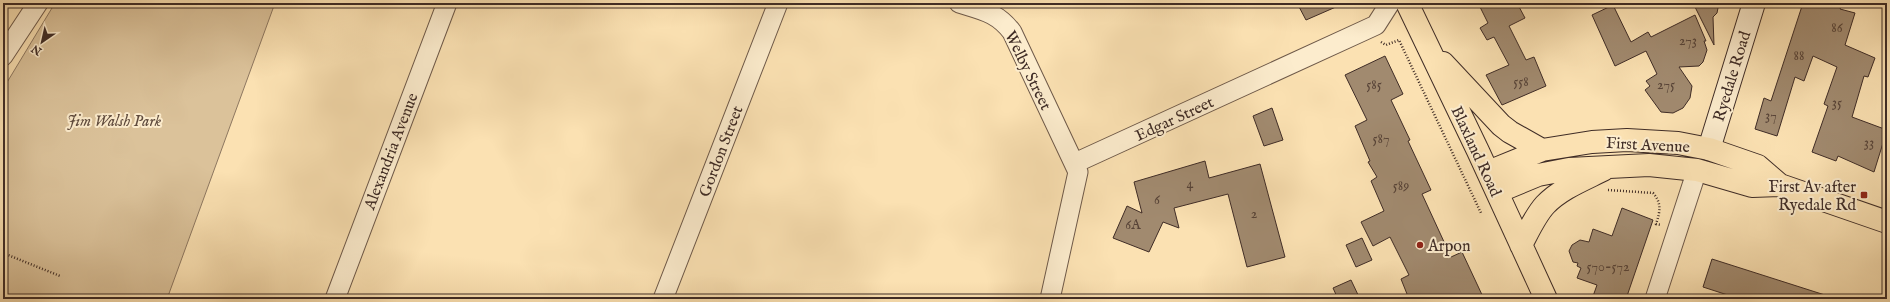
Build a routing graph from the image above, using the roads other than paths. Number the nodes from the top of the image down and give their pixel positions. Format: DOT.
graph roads {
  1 [pos="38,3"];
  2 [pos="447,3"];
  3 [pos="778,3"];
  4 [pos="959,3"];
  5 [pos="1390,3"];
  6 [pos="1407,3"];
  7 [pos="1754,3"];
  8 [pos="1426,44"];
  9 [pos="3,56"];
  10 [pos="1708,149"];
  11 [pos="1542,150"];
  12 [pos="1075,163"];
  13 [pos="1610,168"];
  14 [pos="1697,170"];
  15 [pos="1488,172"];
  16 [pos="1780,185"];
  17 [pos="1497,192"];
  18 [pos="1887,222"];
  19 [pos="1521,245"];
  20 [pos="335,299"];
  21 [pos="663,299"];
  22 [pos="1050,299"];
  23 [pos="1546,299"];
  24 [pos="1655,299"];
  1 -- 9 [label="street"];
  2 -- 20 [label="street, Alexandria Avenue"];
  3 -- 21 [label="street, Gordon Street"];
  4 -- 12 [label="street, Welby Street"];
  5 -- 12 [label="street, Edgar Street"];
  6 -- 8 [label="main road, Blaxland Road"];
  7 -- 10 [label="street, Ryedale Road"];
  8 -- 11 [label="main road"];
  8 -- 15 [label="main road, Blaxland Road"];
  10 -- 11 [label="main road, First Avenue"];
  10 -- 16 [label="main road, First Avenue"];
  11 -- 15 [label="main road, First Avenue"];
  12 -- 22 [label="street"];
  13 -- 14 [label="main road, First Avenue"];
  13 -- 17 [label="main road, First Avenue"];
  13 -- 19 [label="main road"];
  14 -- 16 [label="main road, First Avenue"];
  14 -- 24 [label="street"];
  15 -- 17 [label="main road, Blaxland Road"];
  16 -- 18 [label="main road, First Avenue"];
  17 -- 19 [label="main road, Blaxland Road"];
  19 -- 23 [label="main road, Blaxland Road"];
}
